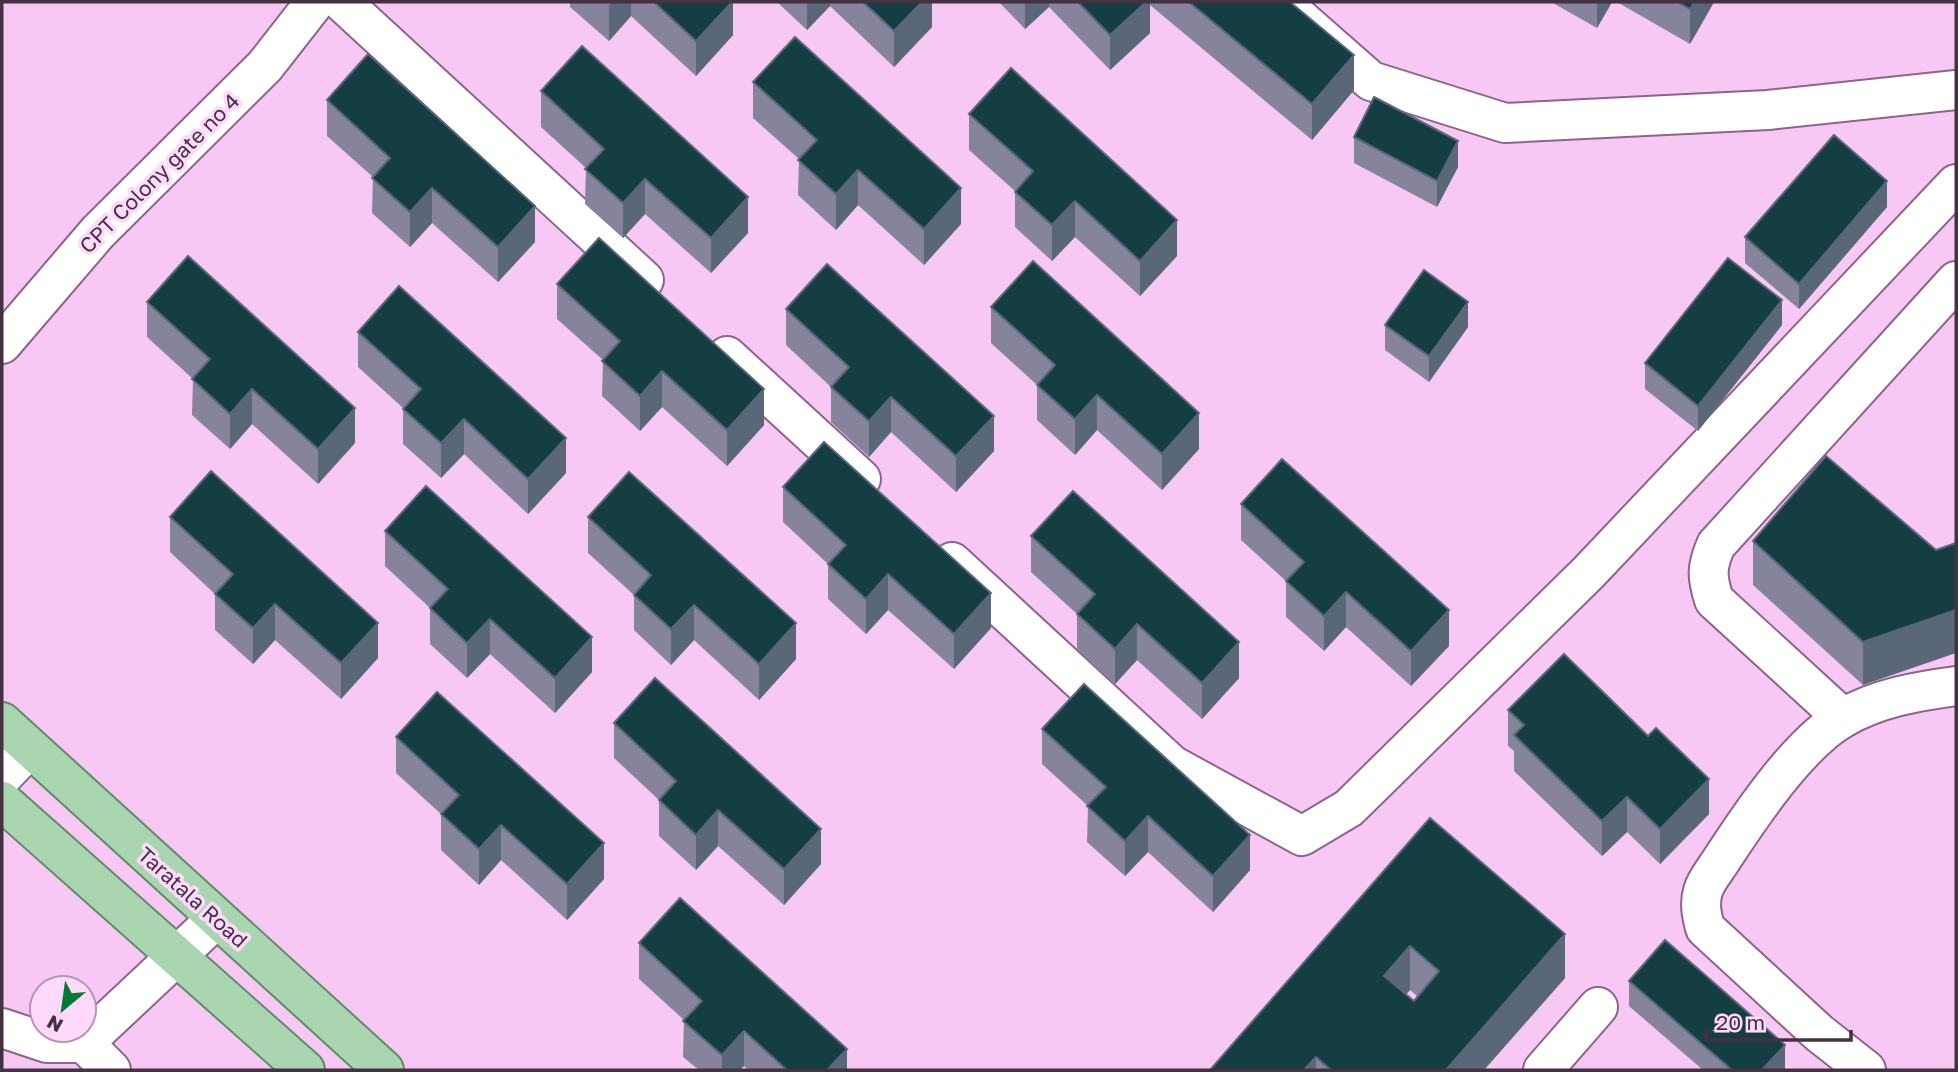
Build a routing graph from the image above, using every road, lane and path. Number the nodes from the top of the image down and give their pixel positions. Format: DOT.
graph roads {
  1 [pos="315,2"];
  2 [pos="342,2"];
  3 [pos="1281,2"];
  4 [pos="1956,90"];
  5 [pos="1956,184"];
  6 [pos="1956,281"];
  7 [pos="670,303"];
  8 [pos="701,331"];
  9 [pos="2,344"];
  10 [pos="885,501"];
  11 [pos="926,539"];
  12 [pos="1956,685"];
  13 [pos="1843,718"];
  14 [pos="2,722"];
  15 [pos="30,748"];
  16 [pos="2,777"];
  17 [pos="2,801"];
  18 [pos="216,919"];
  19 [pos="177,957"];
  20 [pos="1598,1007"];
  21 [pos="2,1028"];
  22 [pos="98,1030"];
  23 [pos="28,1037"];
  24 [pos="85,1044"];
  25 [pos="111,1070"];
  26 [pos="306,1070"];
  27 [pos="384,1070"];
  28 [pos="1543,1070"];
  29 [pos="1866,1070"];
  1 -- 9 [label="street, CPT Colony gate no 4"];
  2 -- 7 [label="street"];
  3 -- 4 [label="street"];
  5 -- 11 [label="street"];
  6 -- 13 [label="street"];
  8 -- 10 [label="street"];
  12 -- 13 [label="street"];
  13 -- 29 [label="street"];
  14 -- 15 [label="main road, Taratala Road"];
  15 -- 16 [label="street"];
  15 -- 18 [label="main road, Taratala Road"];
  17 -- 19 [label="main road"];
  18 -- 19 [label="street"];
  18 -- 27 [label="main road, Taratala Road"];
  19 -- 22 [label="street"];
  19 -- 26 [label="main road"];
  20 -- 28 [label="street"];
  21 -- 23 [label="street"];
  24 -- 25 [label="street"];
}
